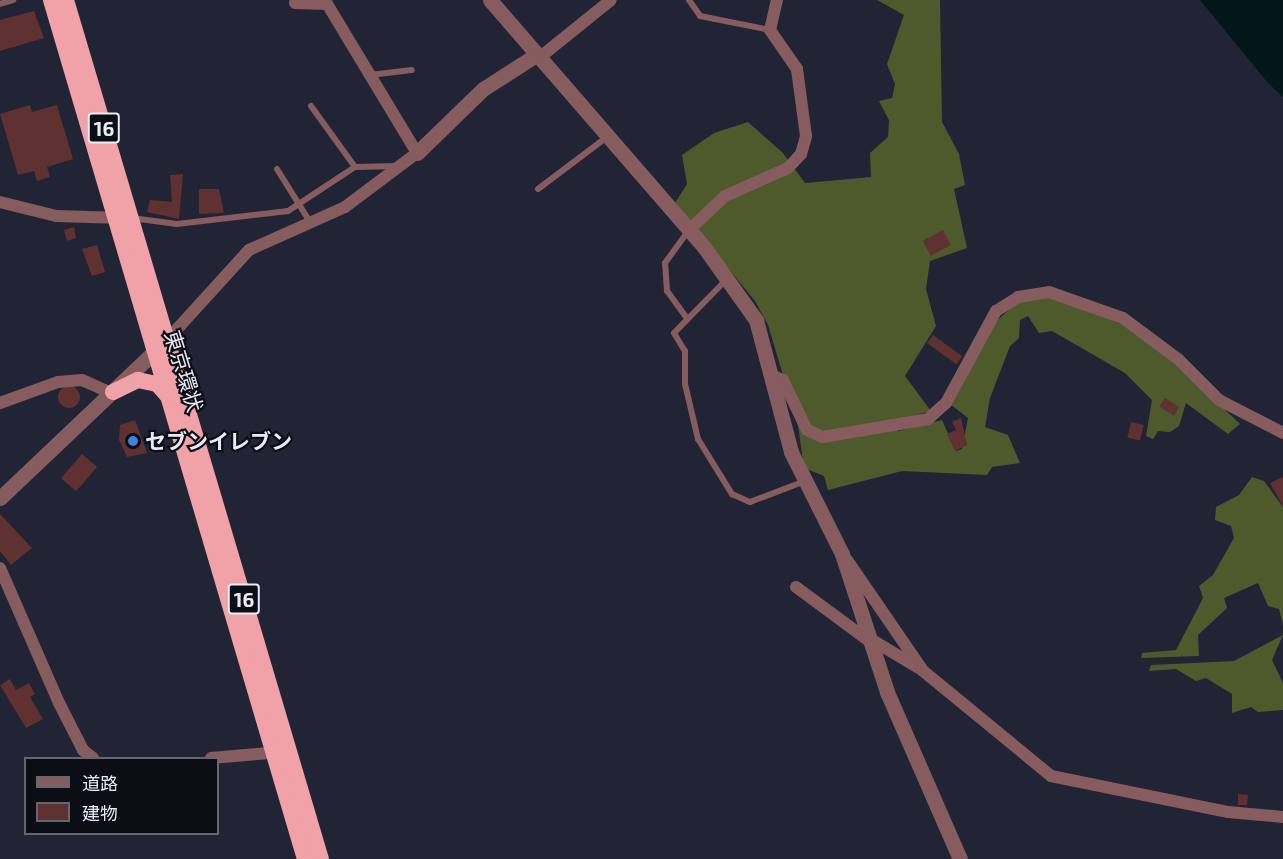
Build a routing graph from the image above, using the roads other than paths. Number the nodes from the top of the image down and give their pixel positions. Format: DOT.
graph roads {
  1 [pos="14,0"];
  2 [pos="51,0"];
  3 [pos="66,0"];
  4 [pos="490,0"];
  5 [pos="611,0"];
  6 [pos="688,0"];
  7 [pos="777,0"];
  8 [pos="295,3"];
  9 [pos="0,4"];
  10 [pos="770,30"];
  11 [pos="537,57"];
  12 [pos="412,70"];
  13 [pos="370,75"];
  14 [pos="311,106"];
  15 [pos="607,136"];
  16 [pos="417,153"];
  17 [pos="355,167"];
  18 [pos="400,167"];
  19 [pos="277,169"];
  20 [pos="538,189"];
  21 [pos="0,202"];
  22 [pos="300,206"];
  23 [pos="124,218"];
  24 [pos="310,223"];
  25 [pos="689,230"];
  26 [pos="728,278"];
  27 [pos="686,316"];
  28 [pos="168,339"];
  29 [pos="154,352"];
  30 [pos="773,376"];
  31 [pos="112,393"];
  32 [pos="167,395"];
  33 [pos="0,403"];
  34 [pos="1283,433"];
  35 [pos="805,480"];
  36 [pos="0,498"];
  37 [pos="842,554"];
  38 [pos="0,568"];
  39 [pos="796,587"];
  40 [pos="867,639"];
  41 [pos="923,671"];
  42 [pos="280,752"];
  43 [pos="91,757"];
  44 [pos="219,758"];
  45 [pos="1283,817"];
  46 [pos="306,859"];
  47 [pos="321,859"];
  48 [pos="960,859"];
  1 -- 9 [label="lane"];
  2 -- 23 [label="highway, 東京環状 / 16"];
  3 -- 23 [label="highway, 東京環状 / 16"];
  4 -- 11 [label="street"];
  5 -- 11 [label="street"];
  6 -- 10 [label="lane"];
  7 -- 10 [label="street"];
  8 -- 13 [label="street"];
  10 -- 25 [label="street"];
  11 -- 15 [label="street"];
  11 -- 16 [label="street"];
  12 -- 13 [label="lane"];
  13 -- 16 [label="street"];
  14 -- 17 [label="lane"];
  15 -- 20 [label="lane"];
  15 -- 25 [label="street"];
  16 -- 18 [label="street"];
  17 -- 18 [label="lane"];
  17 -- 22 [label="lane"];
  18 -- 24 [label="street"];
  19 -- 22 [label="lane"];
  21 -- 23 [label="street"];
  22 -- 23 [label="lane"];
  22 -- 24 [label="lane"];
  23 -- 28 [label="highway, 東京環状 / 16"];
  23 -- 29 [label="highway, 東京環状 / 16"];
  24 -- 28 [label="street"];
  25 -- 26 [label="street"];
  25 -- 27 [label="lane"];
  26 -- 27 [label="lane"];
  26 -- 30 [label="street"];
  27 -- 35 [label="lane"];
  28 -- 29 [label="street"];
  28 -- 42 [label="highway, 東京環状 / 16"];
  29 -- 31 [label="street"];
  29 -- 32 [label="highway, 東京環状 / 16"];
  30 -- 34 [label="street"];
  30 -- 35 [label="street"];
  31 -- 32 [label="highway"];
  31 -- 33 [label="street"];
  31 -- 36 [label="street"];
  32 -- 42 [label="highway, 東京環状 / 16"];
  35 -- 37 [label="street"];
  37 -- 40 [label="street"];
  37 -- 41 [label="street"];
  38 -- 43 [label="street"];
  39 -- 40 [label="street"];
  40 -- 41 [label="street"];
  40 -- 48 [label="street"];
  41 -- 45 [label="street"];
  42 -- 44 [label="street"];
  42 -- 46 [label="highway, 東京環状 / 16"];
  42 -- 47 [label="highway, 東京環状 / 16"];
}
